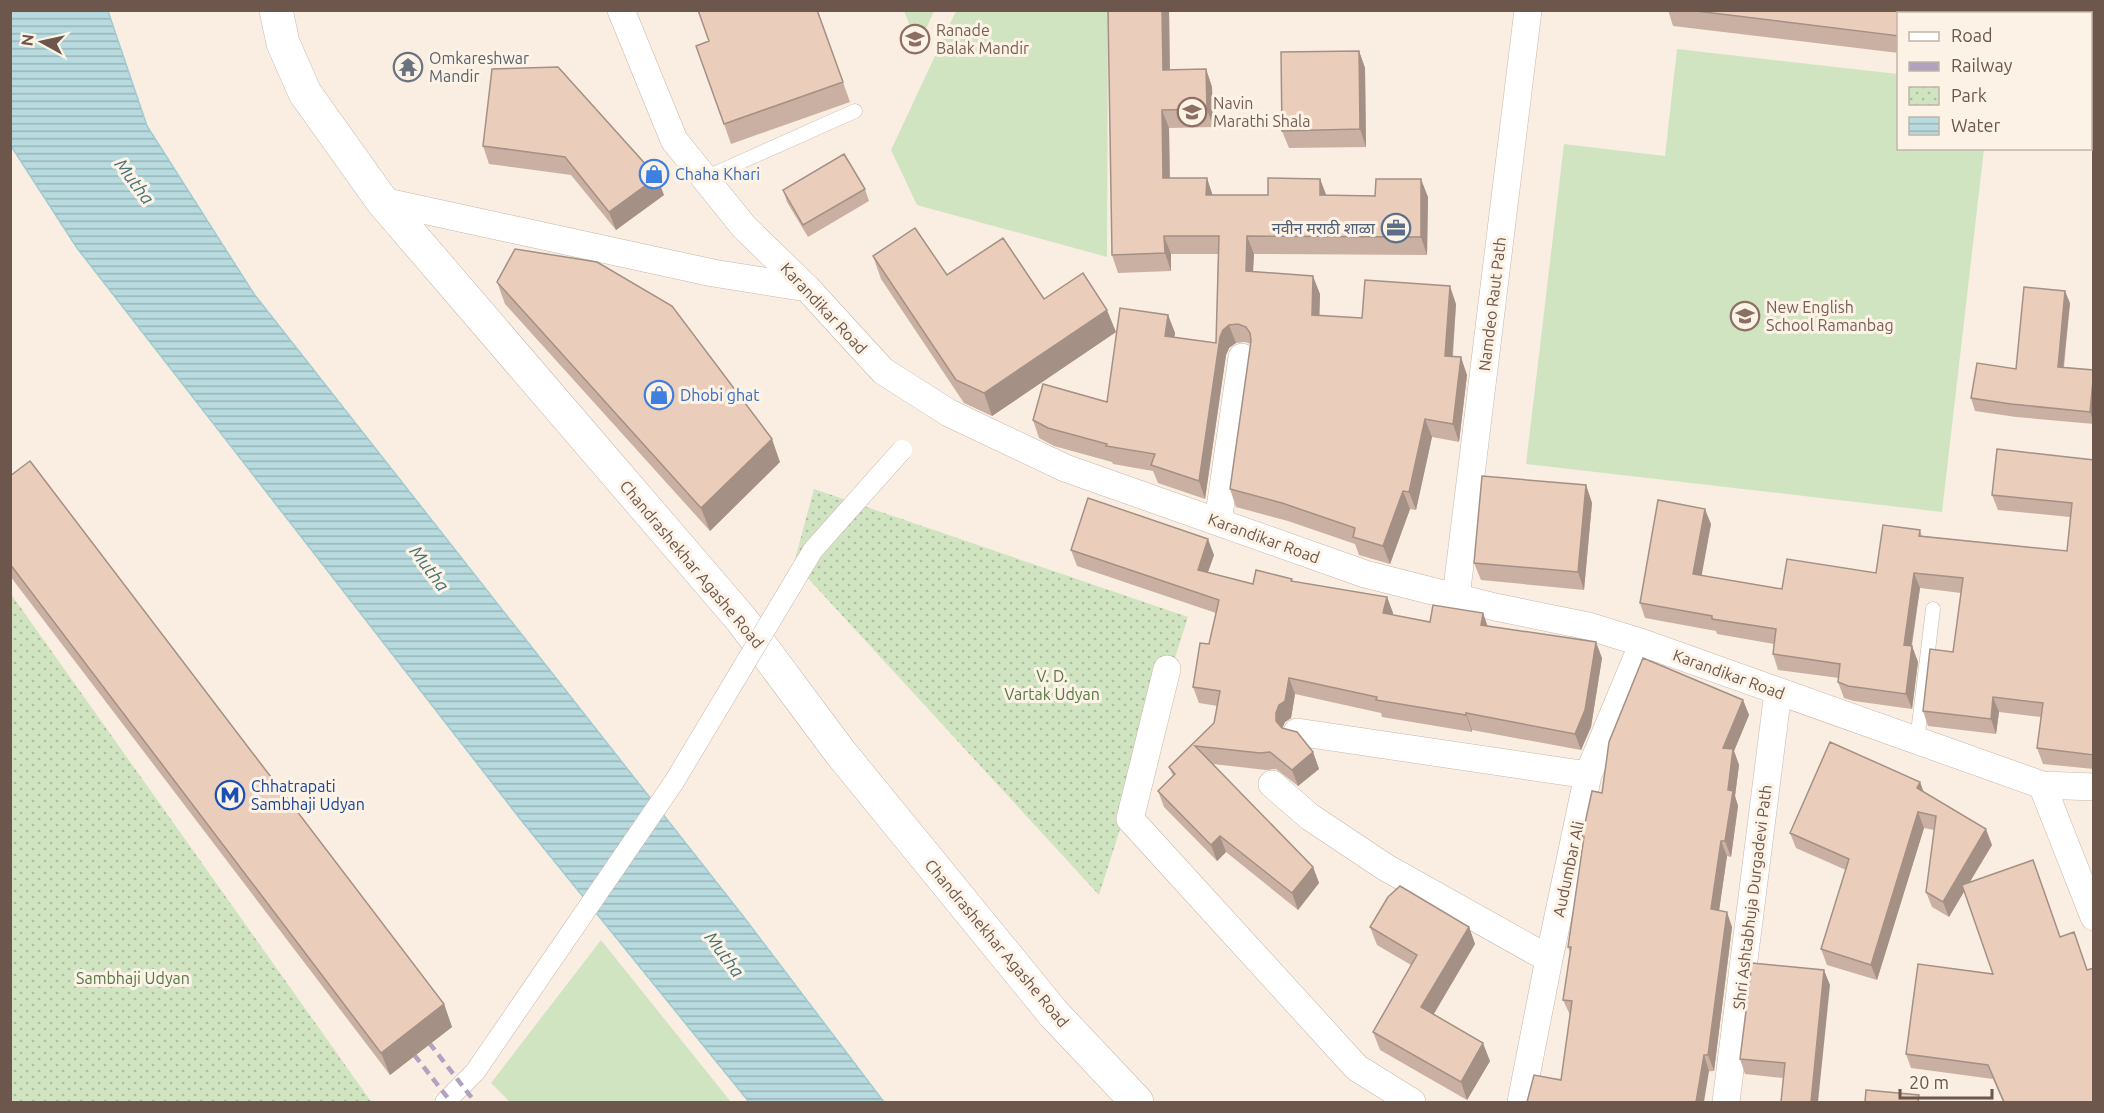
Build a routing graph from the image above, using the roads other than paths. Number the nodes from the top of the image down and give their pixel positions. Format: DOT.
graph roads {
  1 [pos="276,10"];
  2 [pos="1528,10"];
  3 [pos="621,11"];
  4 [pos="855,111"];
  5 [pos="705,178"];
  6 [pos="382,201"];
  7 [pos="807,288"];
  8 [pos="1242,357"];
  9 [pos="902,450"];
  10 [pos="1218,522"];
  11 [pos="1456,597"];
  12 [pos="1933,609"];
  13 [pos="1643,643"];
  14 [pos="1167,669"];
  15 [pos="1778,692"];
  16 [pos="1297,732"];
  17 [pos="1917,741"];
  18 [pos="1588,775"];
  19 [pos="1272,784"];
  20 [pos="2042,785"];
  21 [pos="2094,787"];
  22 [pos="2094,916"];
  23 [pos="1549,959"];
  24 [pos="445,1102"];
  25 [pos="1137,1102"];
  26 [pos="1412,1102"];
  27 [pos="1521,1102"];
  28 [pos="1726,1102"];
  1 -- 6 [label="street, Chandrashekhar Agashe Road"];
  2 -- 11 [label="street, Namdeo Raut Path"];
  3 -- 5 [label="street, Karandikar Road"];
  4 -- 5 [label="lane"];
  5 -- 7 [label="street, Karandikar Road"];
  6 -- 7 [label="street"];
  6 -- 25 [label="street, Chandrashekhar Agashe Road"];
  7 -- 10 [label="street, Karandikar Road"];
  8 -- 10 [label="street"];
  9 -- 24 [label="street, bridge"];
  10 -- 11 [label="street, Karandikar Road"];
  11 -- 13 [label="street, Karandikar Road"];
  12 -- 17 [label="lane"];
  13 -- 15 [label="street, Karandikar Road"];
  13 -- 18 [label="street, Audumbar Ali"];
  14 -- 26 [label="street"];
  15 -- 17 [label="street, Karandikar Road"];
  15 -- 28 [label="street, Shri Ashtabhuja Durgadevi Path"];
  16 -- 18 [label="street"];
  17 -- 20 [label="street, Karandikar Road"];
  18 -- 23 [label="street, Audumbar Ali"];
  19 -- 23 [label="street"];
  20 -- 21 [label="street, Karandikar Road"];
  20 -- 22 [label="street"];
  23 -- 27 [label="street, Audumbar Ali"];
}
